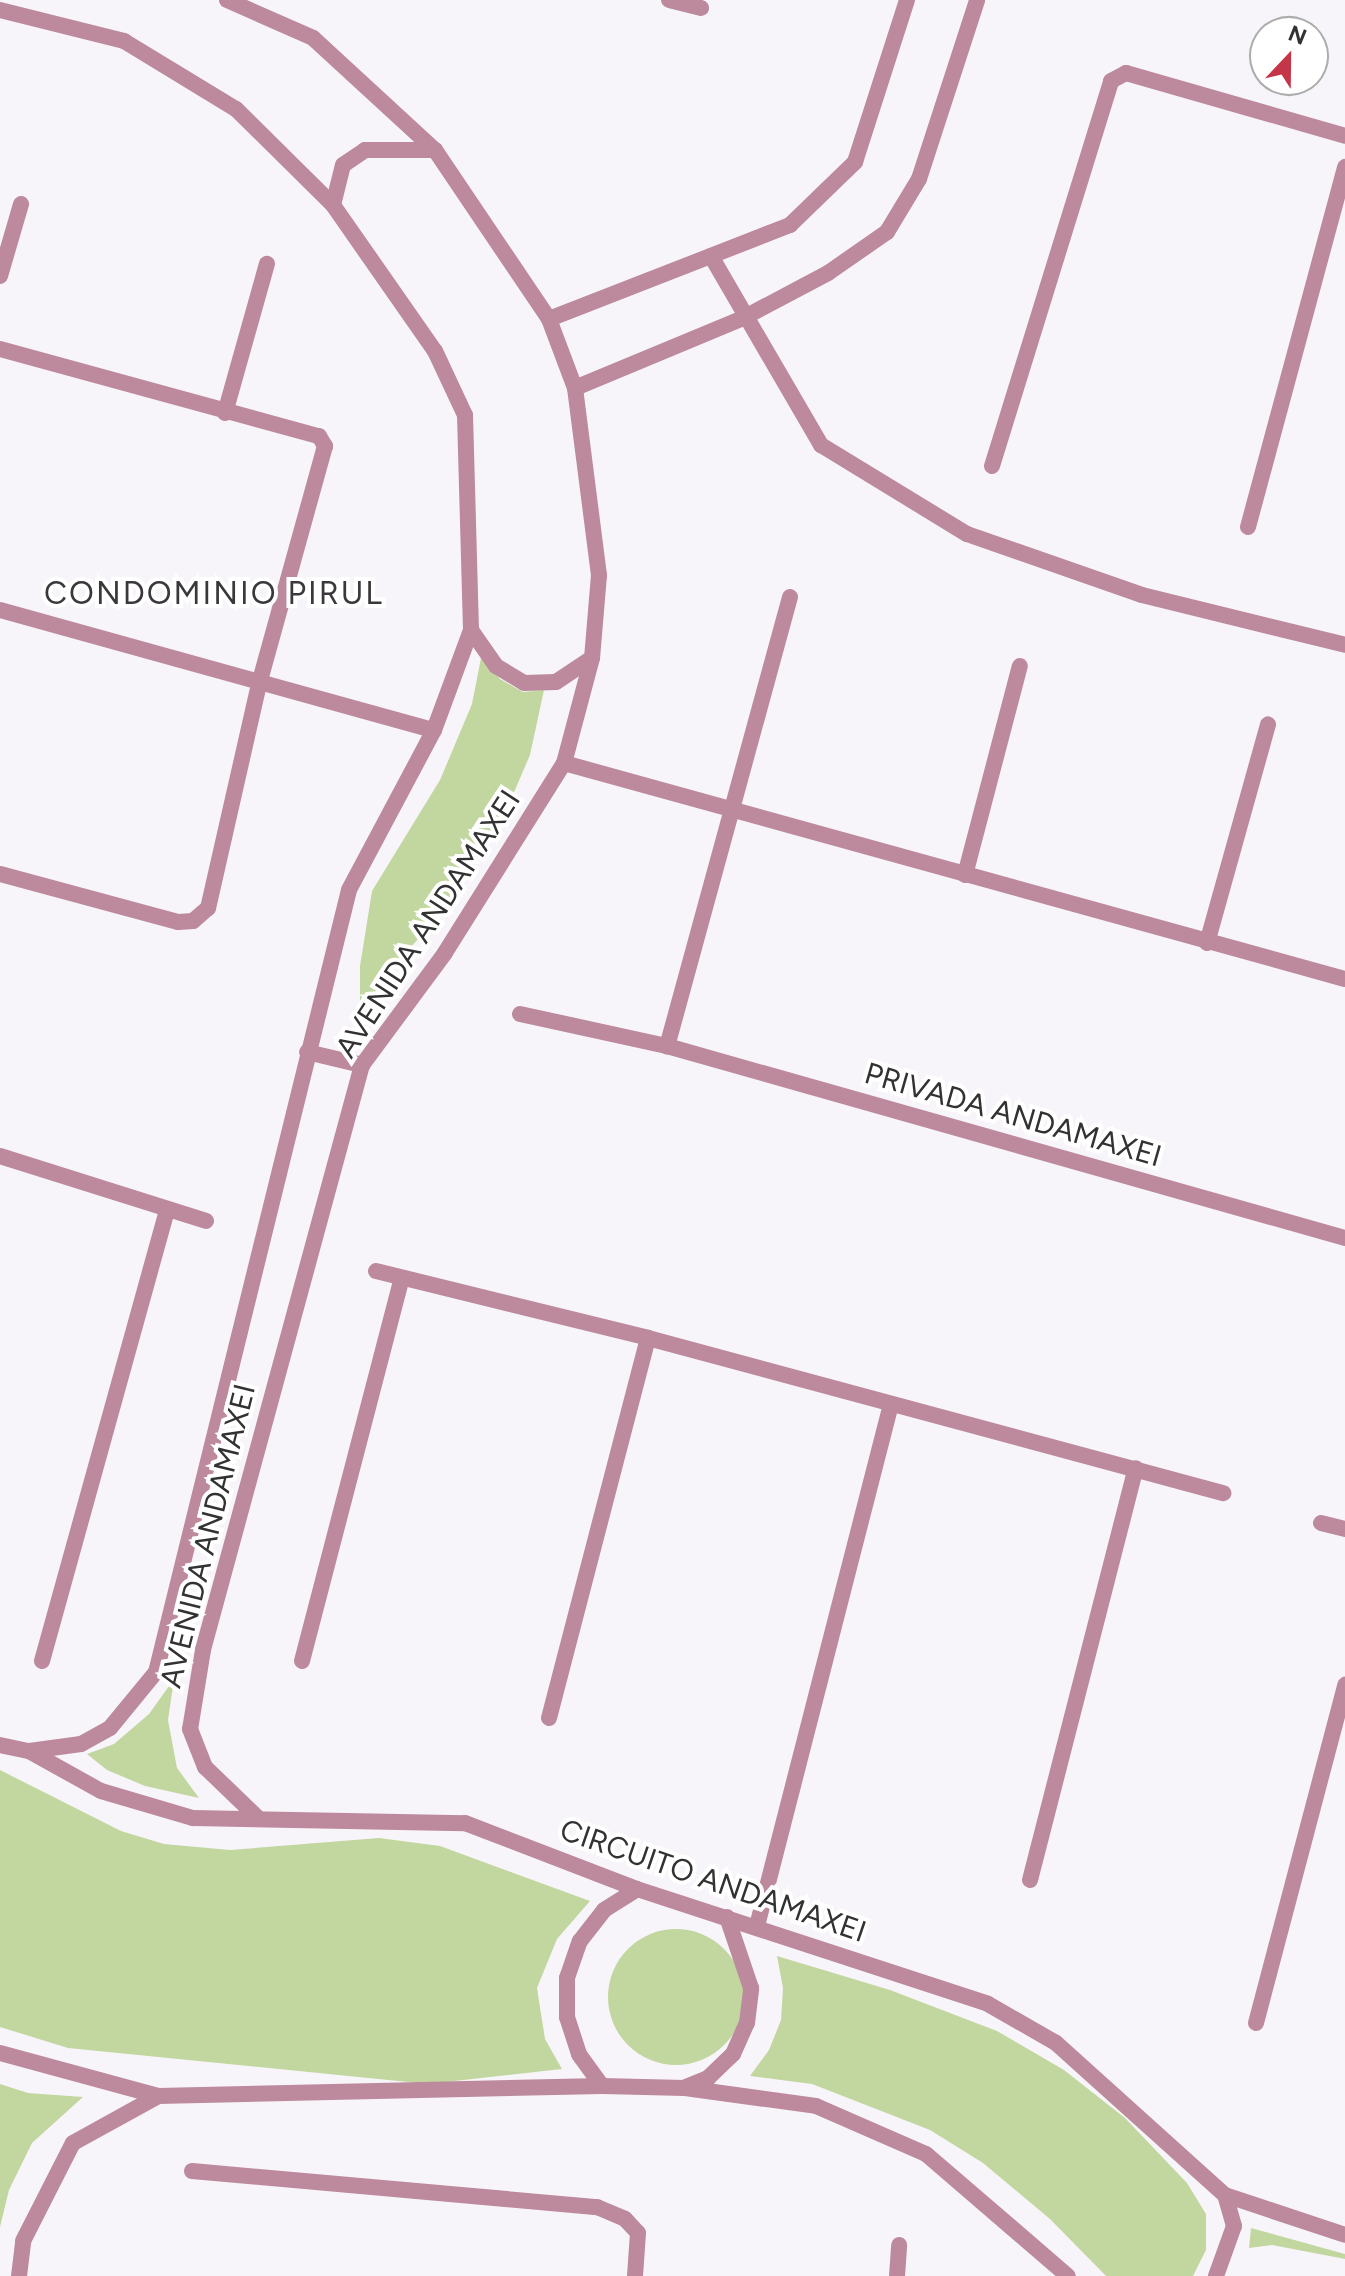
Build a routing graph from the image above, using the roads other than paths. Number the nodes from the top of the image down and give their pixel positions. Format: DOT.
graph roads {
  1 [pos="227,0"];
  2 [pos="669,0"];
  3 [pos="907,0"];
  4 [pos="977,0"];
  5 [pos="701,8"];
  6 [pos="0,10"];
  7 [pos="1345,136"];
  8 [pos="435,150"];
  9 [pos="1345,167"];
  10 [pos="21,204"];
  11 [pos="333,205"];
  12 [pos="711,256"];
  13 [pos="267,264"];
  14 [pos="0,276"];
  15 [pos="743,318"];
  16 [pos="549,319"];
  17 [pos="0,349"];
  18 [pos="575,388"];
  19 [pos="225,413"];
  20 [pos="992,466"];
  21 [pos="1248,527"];
  22 [pos="790,597"];
  23 [pos="0,610"];
  24 [pos="471,630"];
  25 [pos="1345,645"];
  26 [pos="592,658"];
  27 [pos="1020,666"];
  28 [pos="259,684"];
  29 [pos="1268,724"];
  30 [pos="434,730"];
  31 [pos="564,763"];
  32 [pos="731,811"];
  33 [pos="0,874"];
  34 [pos="965,875"];
  35 [pos="1207,943"];
  36 [pos="1345,979"];
  37 [pos="520,1014"];
  38 [pos="667,1046"];
  39 [pos="307,1052"];
  40 [pos="362,1065"];
  41 [pos="0,1156"];
  42 [pos="167,1209"];
  43 [pos="206,1221"];
  44 [pos="1345,1238"];
  45 [pos="376,1271"];
  46 [pos="401,1281"];
  47 [pos="648,1338"];
  48 [pos="891,1404"];
  49 [pos="1136,1468"];
  50 [pos="1223,1493"];
  51 [pos="1321,1523"];
  52 [pos="1345,1529"];
  53 [pos="42,1661"];
  54 [pos="302,1661"];
  55 [pos="1345,1685"];
  56 [pos="549,1718"];
  57 [pos="0,1745"];
  58 [pos="29,1751"];
  59 [pos="257,1817"];
  60 [pos="1030,1880"];
  61 [pos="637,1889"];
  62 [pos="727,1917"];
  63 [pos="757,1926"];
  64 [pos="1256,2023"];
  65 [pos="0,2053"];
  66 [pos="602,2086"];
  67 [pos="685,2088"];
  68 [pos="158,2096"];
  69 [pos="192,2171"];
  70 [pos="1225,2195"];
  71 [pos="1345,2235"];
  72 [pos="899,2245"];
  73 [pos="19,2276"];
  74 [pos="635,2276"];
  75 [pos="897,2276"];
  76 [pos="1068,2276"];
  77 [pos="1216,2276"];
  1 -- 8 [label="street, AVENIDA ANDAMAXEI"];
  2 -- 5 [label="street"];
  3 -- 12 [label="street"];
  4 -- 15 [label="street"];
  6 -- 11 [label="street, AVENIDA ANDAMAXEI"];
  7 -- 20 [label="street"];
  8 -- 11 [label="street"];
  8 -- 16 [label="street, AVENIDA ANDAMAXEI"];
  9 -- 21 [label="street"];
  10 -- 14 [label="street"];
  11 -- 24 [label="street, AVENIDA ANDAMAXEI"];
  12 -- 15 [label="street"];
  12 -- 16 [label="street"];
  13 -- 19 [label="street"];
  15 -- 18 [label="street"];
  15 -- 25 [label="street"];
  16 -- 18 [label="street, AVENIDA ANDAMAXEI"];
  17 -- 19 [label="street"];
  18 -- 26 [label="street, AVENIDA ANDAMAXEI"];
  19 -- 28 [label="street"];
  22 -- 32 [label="street"];
  23 -- 28 [label="street"];
  24 -- 26 [label="street"];
  24 -- 30 [label="street, AVENIDA ANDAMAXEI"];
  26 -- 31 [label="street, AVENIDA ANDAMAXEI"];
  27 -- 34 [label="street"];
  28 -- 30 [label="street"];
  28 -- 33 [label="street"];
  29 -- 35 [label="street"];
  30 -- 39 [label="street, AVENIDA ANDAMAXEI"];
  31 -- 32 [label="street"];
  31 -- 40 [label="street, AVENIDA ANDAMAXEI"];
  32 -- 34 [label="street"];
  32 -- 38 [label="street"];
  34 -- 35 [label="street"];
  35 -- 36 [label="street"];
  37 -- 38 [label="street, PRIVADA ANDAMAXEI"];
  38 -- 44 [label="street, PRIVADA ANDAMAXEI"];
  39 -- 40 [label="street"];
  39 -- 58 [label="street, AVENIDA ANDAMAXEI"];
  40 -- 59 [label="street, AVENIDA ANDAMAXEI"];
  41 -- 42 [label="street"];
  42 -- 43 [label="street"];
  42 -- 53 [label="street"];
  45 -- 46 [label="street"];
  46 -- 47 [label="street"];
  46 -- 54 [label="street"];
  47 -- 48 [label="street"];
  47 -- 56 [label="street"];
  48 -- 49 [label="street"];
  48 -- 63 [label="street"];
  49 -- 50 [label="street"];
  49 -- 60 [label="street"];
  51 -- 52 [label="street"];
  55 -- 64 [label="street"];
  57 -- 58 [label="street, CIRCUITO ANDAMAXEI"];
  58 -- 59 [label="street, CIRCUITO ANDAMAXEI"];
  59 -- 61 [label="street, CIRCUITO ANDAMAXEI"];
  61 -- 62 [label="street, CIRCUITO ANDAMAXEI"];
  61 -- 66 [label="street"];
  62 -- 63 [label="street, CIRCUITO ANDAMAXEI"];
  62 -- 67 [label="street"];
  63 -- 70 [label="street, CIRCUITO ANDAMAXEI"];
  65 -- 68 [label="street"];
  66 -- 67 [label="street"];
  66 -- 68 [label="street"];
  67 -- 76 [label="street"];
  68 -- 73 [label="street"];
  69 -- 74 [label="street"];
  70 -- 71 [label="street, CIRCUITO ANDAMAXEI"];
  70 -- 77 [label="street"];
  72 -- 75 [label="street"];
}
